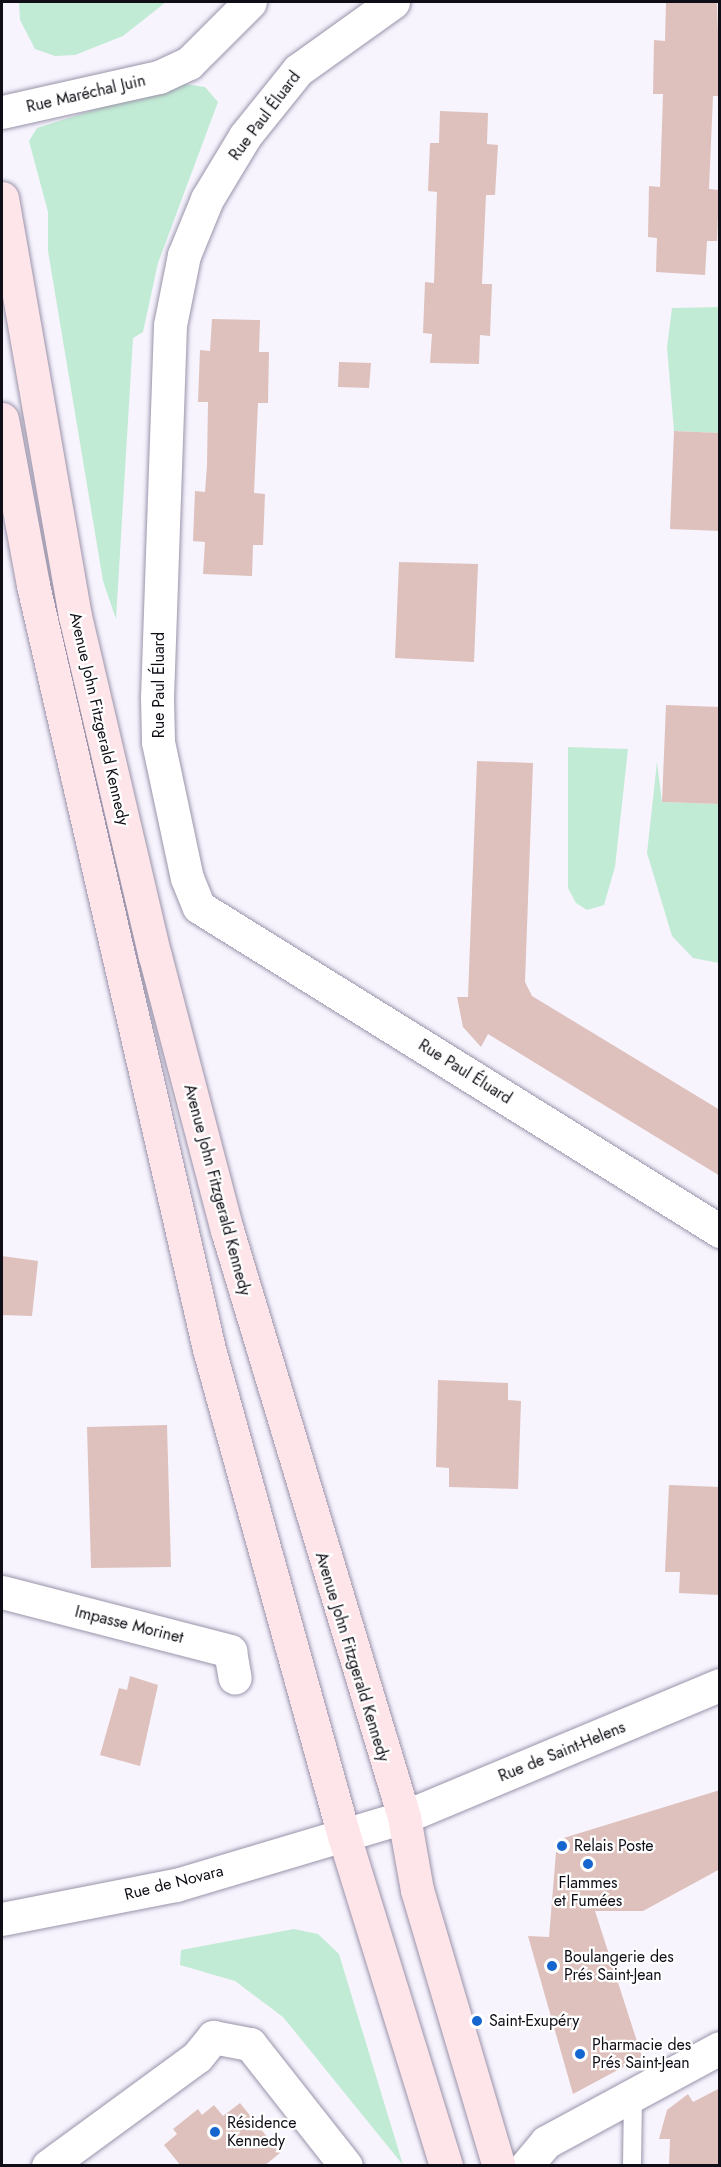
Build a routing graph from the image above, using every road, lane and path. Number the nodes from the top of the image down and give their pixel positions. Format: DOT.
graph roads {
  1 [pos="248,2"];
  2 [pos="393,2"];
  3 [pos="2,95"];
  4 [pos="2,112"];
  5 [pos="2,198"];
  6 [pos="2,419"];
  7 [pos="720,1231"];
  8 [pos="2,1592"];
  9 [pos="235,1678"];
  10 [pos="720,1685"];
  11 [pos="404,1817"];
  12 [pos="344,1836"];
  13 [pos="2,1919"];
  14 [pos="720,2048"];
  15 [pos="633,2094"];
  16 [pos="48,2166"];
  17 [pos="346,2166"];
  18 [pos="446,2166"];
  19 [pos="498,2166"];
  20 [pos="526,2166"];
  21 [pos="632,2166"];
  1 -- 3 [label="street, Rue Maréchal Juin"];
  1 -- 4 [label="street, Rue Maréchal Juin"];
  2 -- 7 [label="street, Rue Paul Éluard"];
  5 -- 11 [label="main road, Avenue John Fitzgerald Kennedy"];
  6 -- 12 [label="main road, Avenue John Fitzgerald Kennedy"];
  8 -- 9 [label="street, Impasse Morinet"];
  10 -- 11 [label="street, Rue de Saint-Helens"];
  11 -- 12 [label="street, Rue de Saint-Helens"];
  11 -- 19 [label="main road, Avenue John Fitzgerald Kennedy"];
  12 -- 13 [label="street, Rue de Novara"];
  12 -- 18 [label="main road, Avenue John Fitzgerald Kennedy"];
  14 -- 15 [label="street"];
  15 -- 20 [label="street"];
  15 -- 21 [label="lane"];
  16 -- 17 [label="street"];
}
